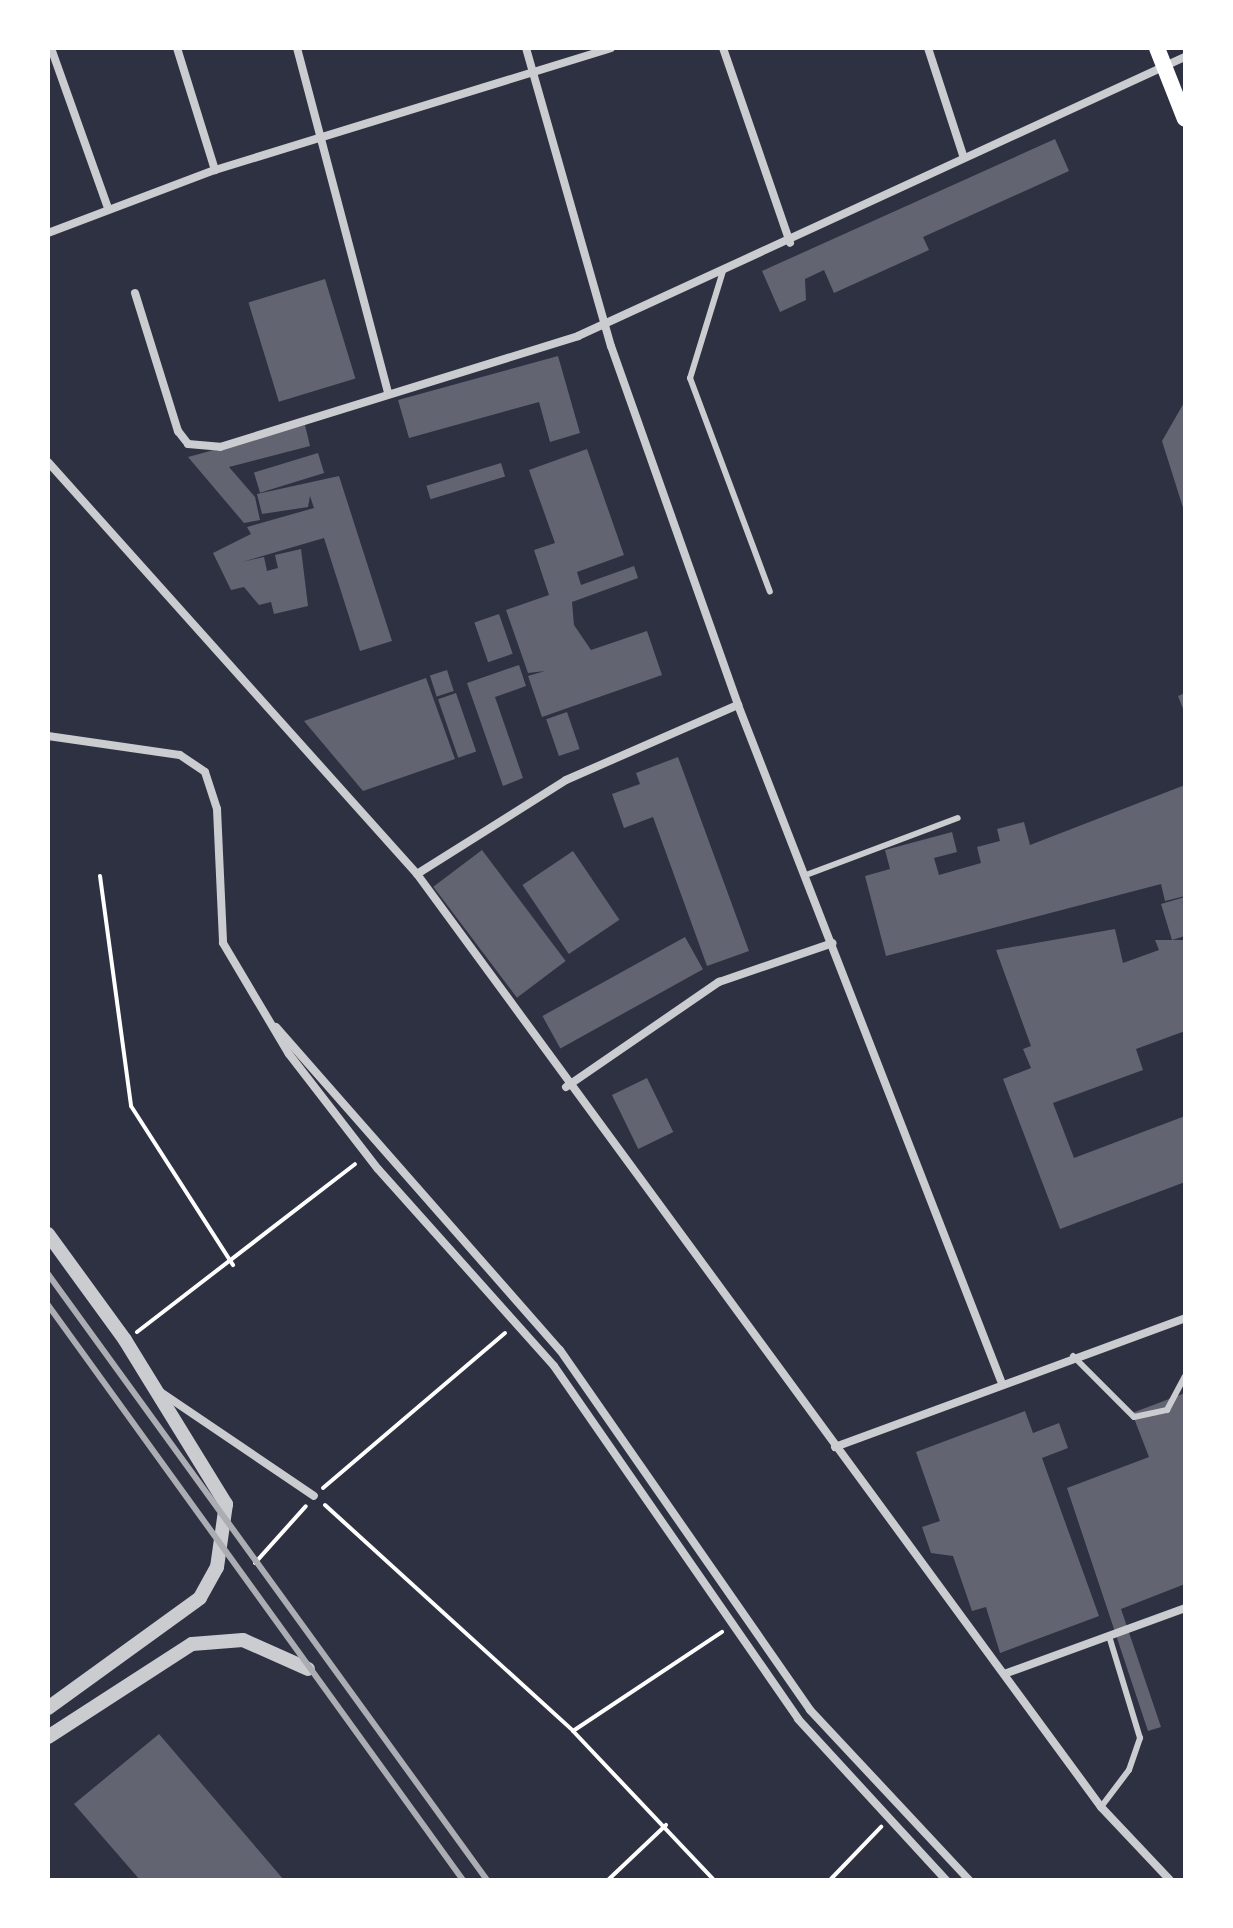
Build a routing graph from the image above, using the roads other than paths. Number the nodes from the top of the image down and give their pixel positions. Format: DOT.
graph roads {
  1 [pos="51,48"];
  2 [pos="177,48"];
  3 [pos="297,48"];
  4 [pos="526,48"];
  5 [pos="611,48"];
  6 [pos="723,48"];
  7 [pos="928,48"];
  8 [pos="1157,48"];
  9 [pos="1185,57"];
  10 [pos="1166,70"];
  11 [pos="535,75"];
  12 [pos="1185,119"];
  13 [pos="321,138"];
  14 [pos="963,155"];
  15 [pos="215,170"];
  16 [pos="108,208"];
  17 [pos="48,233"];
  18 [pos="790,243"];
  19 [pos="723,271"];
  20 [pos="135,293"];
  21 [pos="607,323"];
  22 [pos="388,392"];
  23 [pos="48,462"];
  24 [pos="770,592"];
  25 [pos="738,705"];
  26 [pos="48,736"];
  27 [pos="958,818"];
  28 [pos="417,874"];
  29 [pos="806,875"];
  30 [pos="833,943"];
  31 [pos="270,1021"];
  32 [pos="566,1087"];
  33 [pos="48,1234"];
  34 [pos="1185,1318"];
  35 [pos="1073,1356"];
  36 [pos="1185,1376"];
  37 [pos="1001,1381"];
  38 [pos="155,1388"];
  39 [pos="835,1447"];
  40 [pos="314,1496"];
  41 [pos="1185,1608"];
  42 [pos="1109,1636"];
  43 [pos="308,1669"];
  44 [pos="1004,1674"];
  45 [pos="48,1708"];
  46 [pos="48,1737"];
  47 [pos="1101,1807"];
  48 [pos="946,1880"];
  49 [pos="969,1880"];
  50 [pos="1170,1880"];
  1 -- 16 [label="street"];
  2 -- 15 [label="street"];
  3 -- 13 [label="street"];
  4 -- 11 [label="street"];
  5 -- 11 [label="street"];
  6 -- 18 [label="street"];
  7 -- 14 [label="street"];
  8 -- 10 [label="main road"];
  9 -- 10 [label="street"];
  10 -- 12 [label="main road"];
  10 -- 14 [label="street"];
  11 -- 13 [label="street"];
  11 -- 21 [label="street"];
  13 -- 15 [label="street"];
  13 -- 22 [label="street"];
  14 -- 18 [label="street"];
  15 -- 16 [label="street"];
  16 -- 17 [label="street"];
  18 -- 19 [label="street"];
  19 -- 21 [label="street"];
  19 -- 24 [label="lane"];
  20 -- 22 [label="street"];
  21 -- 22 [label="street"];
  21 -- 25 [label="street"];
  23 -- 28 [label="street"];
  25 -- 28 [label="street"];
  25 -- 29 [label="street"];
  26 -- 31 [label="street"];
  27 -- 29 [label="lane"];
  28 -- 32 [label="street"];
  29 -- 30 [label="street"];
  30 -- 32 [label="street"];
  30 -- 37 [label="street"];
  31 -- 48 [label="street"];
  31 -- 49 [label="street"];
  32 -- 39 [label="street"];
  33 -- 38 [label="street"];
  34 -- 35 [label="street"];
  35 -- 36 [label="lane"];
  35 -- 37 [label="street"];
  37 -- 39 [label="street"];
  38 -- 40 [label="street"];
  38 -- 45 [label="street"];
  39 -- 44 [label="street"];
  41 -- 42 [label="street"];
  42 -- 44 [label="street"];
  42 -- 47 [label="lane"];
  43 -- 46 [label="street"];
  44 -- 47 [label="street"];
  47 -- 50 [label="street"];
}
